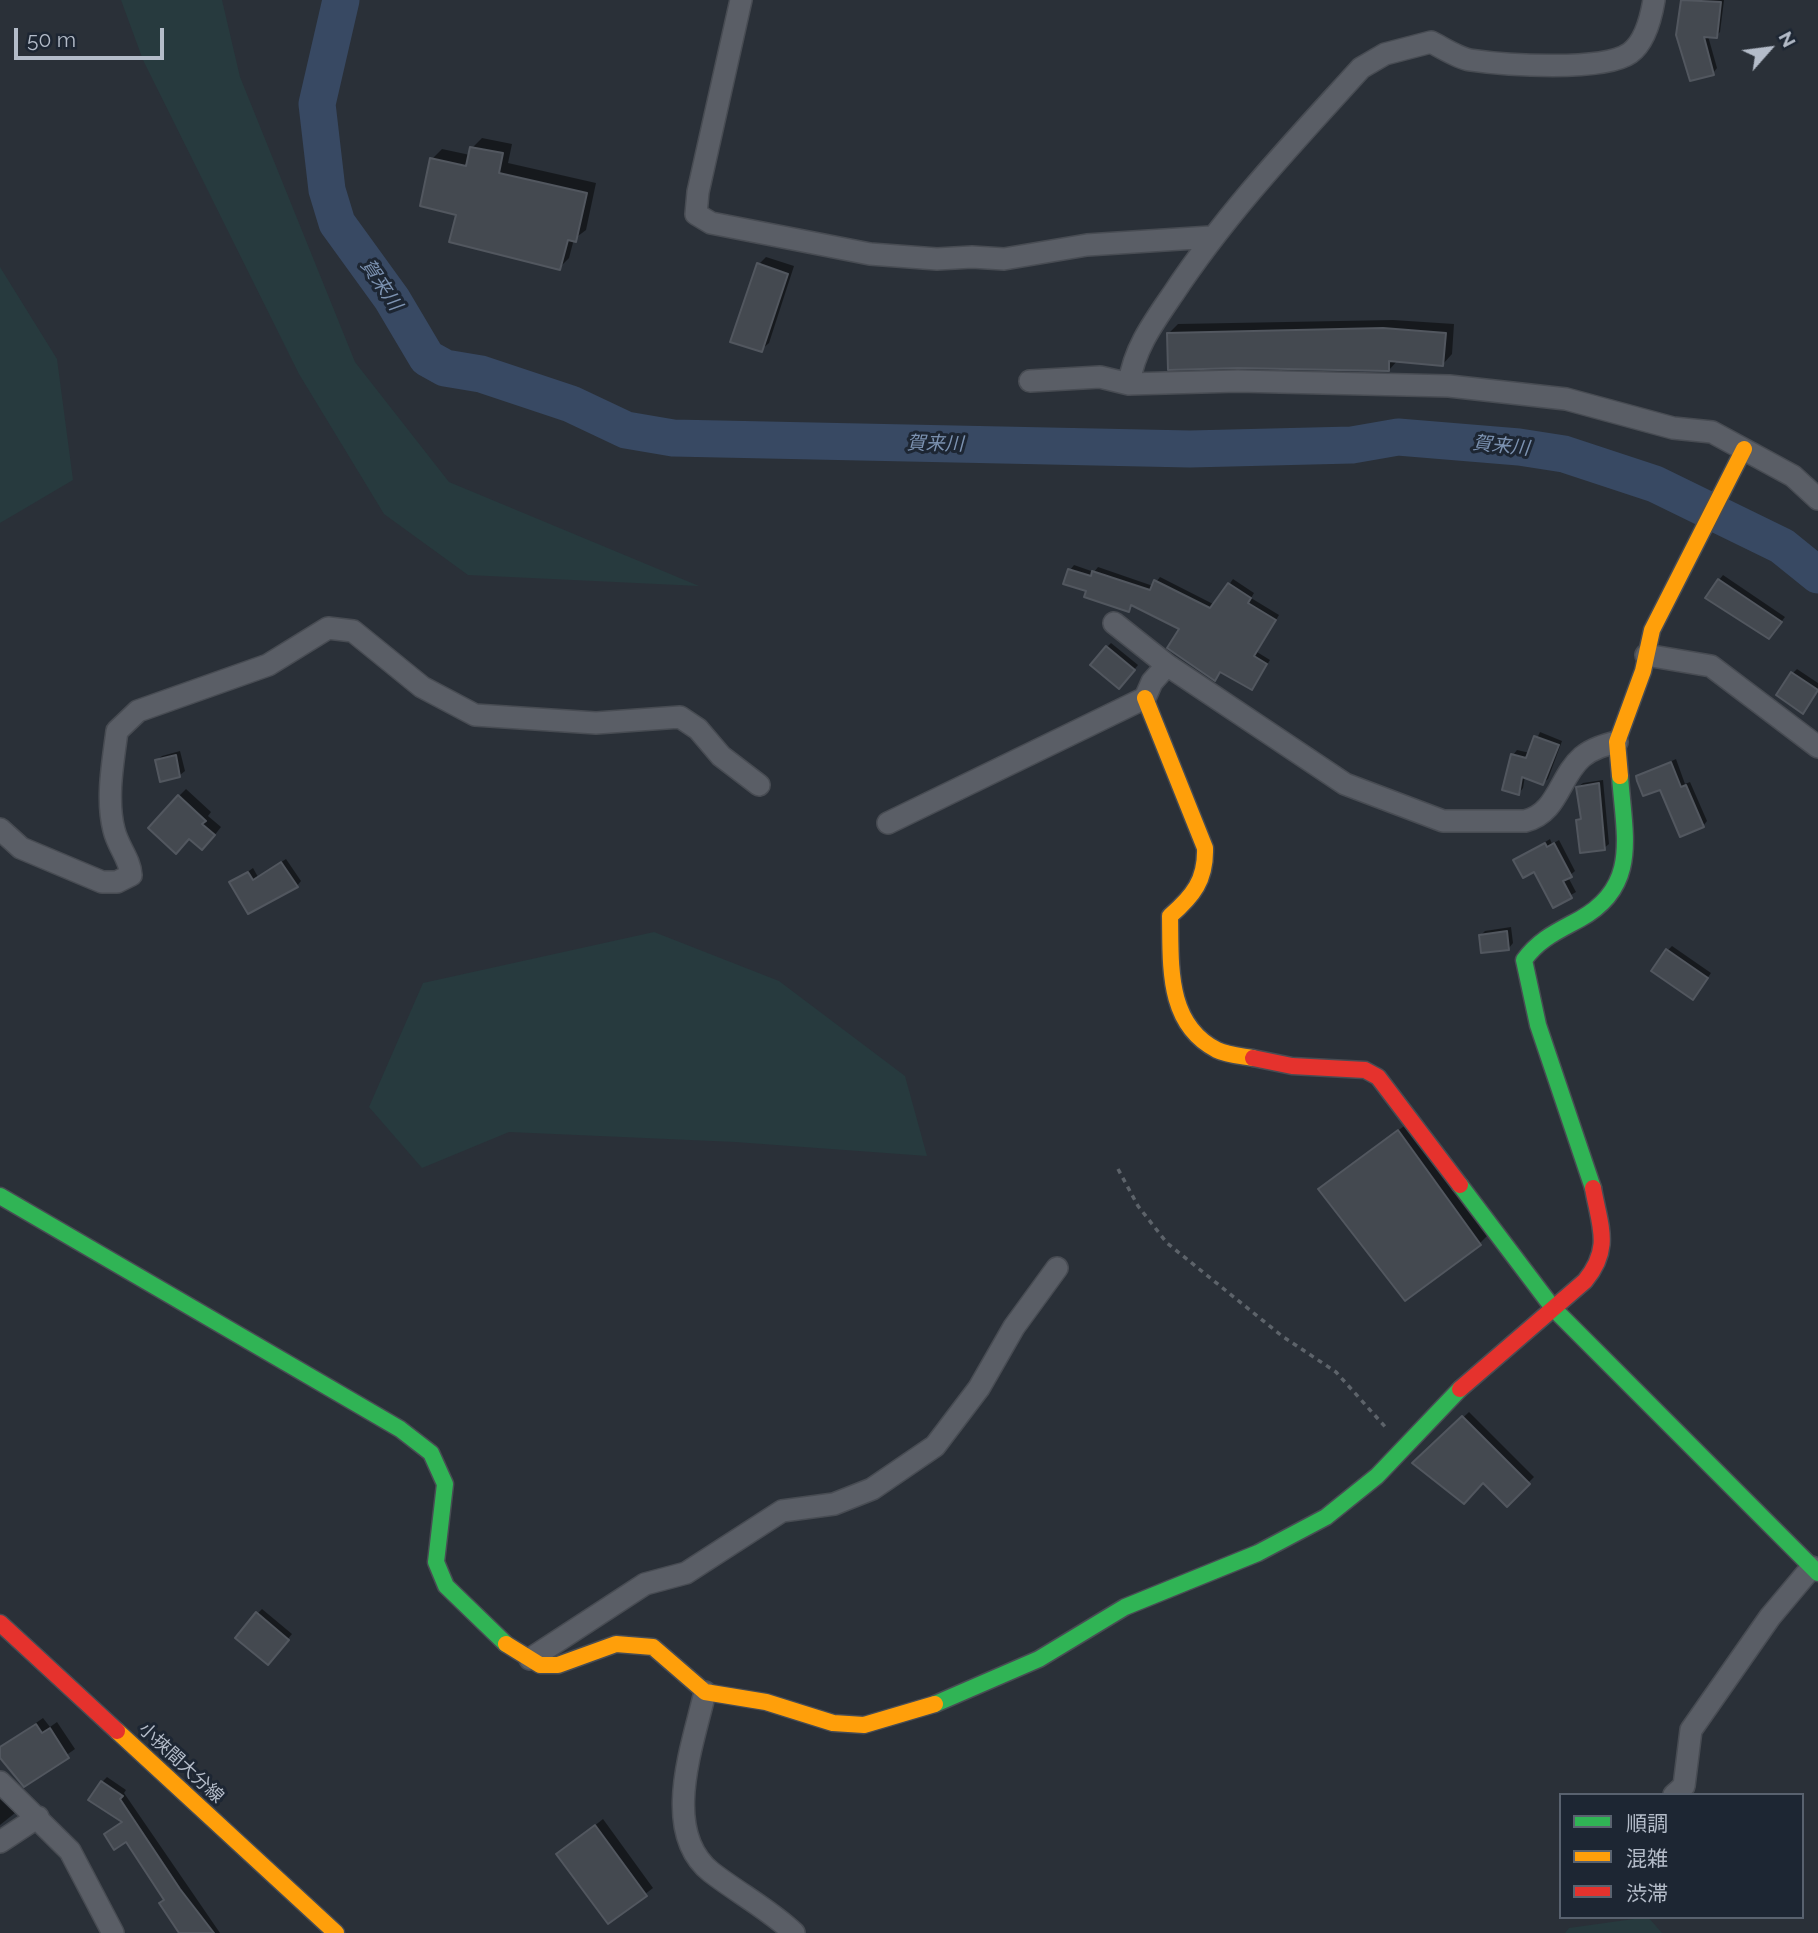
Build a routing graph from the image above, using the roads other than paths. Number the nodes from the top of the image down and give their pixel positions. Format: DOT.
graph roads {
  1 [pos="740,0"];
  2 [pos="1654,0"];
  3 [pos="1210,237"];
  4 [pos="1030,381"];
  5 [pos="1129,384"];
  6 [pos="1744,449"];
  7 [pos="1818,499"];
  8 [pos="1114,623"];
  9 [pos="1646,655"];
  10 [pos="1167,665"];
  11 [pos="1145,698"];
  12 [pos="1618,742"];
  13 [pos="1818,747"];
  14 [pos="760,785"];
  15 [pos="888,823"];
  16 [pos="0,829"];
  17 [pos="0,1196"];
  18 [pos="1057,1268"];
  19 [pos="1553,1308"];
  20 [pos="1815,1570"];
  21 [pos="0,1623"];
  22 [pos="530,1659"];
  23 [pos="705,1692"];
  24 [pos="0,1782"];
  25 [pos="1676,1793"];
  26 [pos="38,1817"];
  27 [pos="0,1842"];
  28 [pos="113,1933"];
  29 [pos="336,1933"];
  30 [pos="794,1933"];
  1 -- 3 [label="street"];
  2 -- 3 [label="street"];
  3 -- 5 [label="street"];
  4 -- 5 [label="street"];
  5 -- 6 [label="street"];
  6 -- 7 [label="street"];
  6 -- 9 [label="street"];
  8 -- 10 [label="street"];
  9 -- 12 [label="street"];
  9 -- 13 [label="street"];
  10 -- 11 [label="street"];
  10 -- 12 [label="street"];
  11 -- 15 [label="street"];
  11 -- 19 [label="street"];
  12 -- 19 [label="street"];
  14 -- 16 [label="street"];
  17 -- 22 [label="street"];
  18 -- 22 [label="street"];
  19 -- 20 [label="street"];
  19 -- 23 [label="street"];
  20 -- 25 [label="street"];
  21 -- 29 [label="street, 小挾間大分線"];
  22 -- 23 [label="street"];
  23 -- 30 [label="street"];
  24 -- 26 [label="street"];
  26 -- 27 [label="street"];
  26 -- 28 [label="street"];
}
